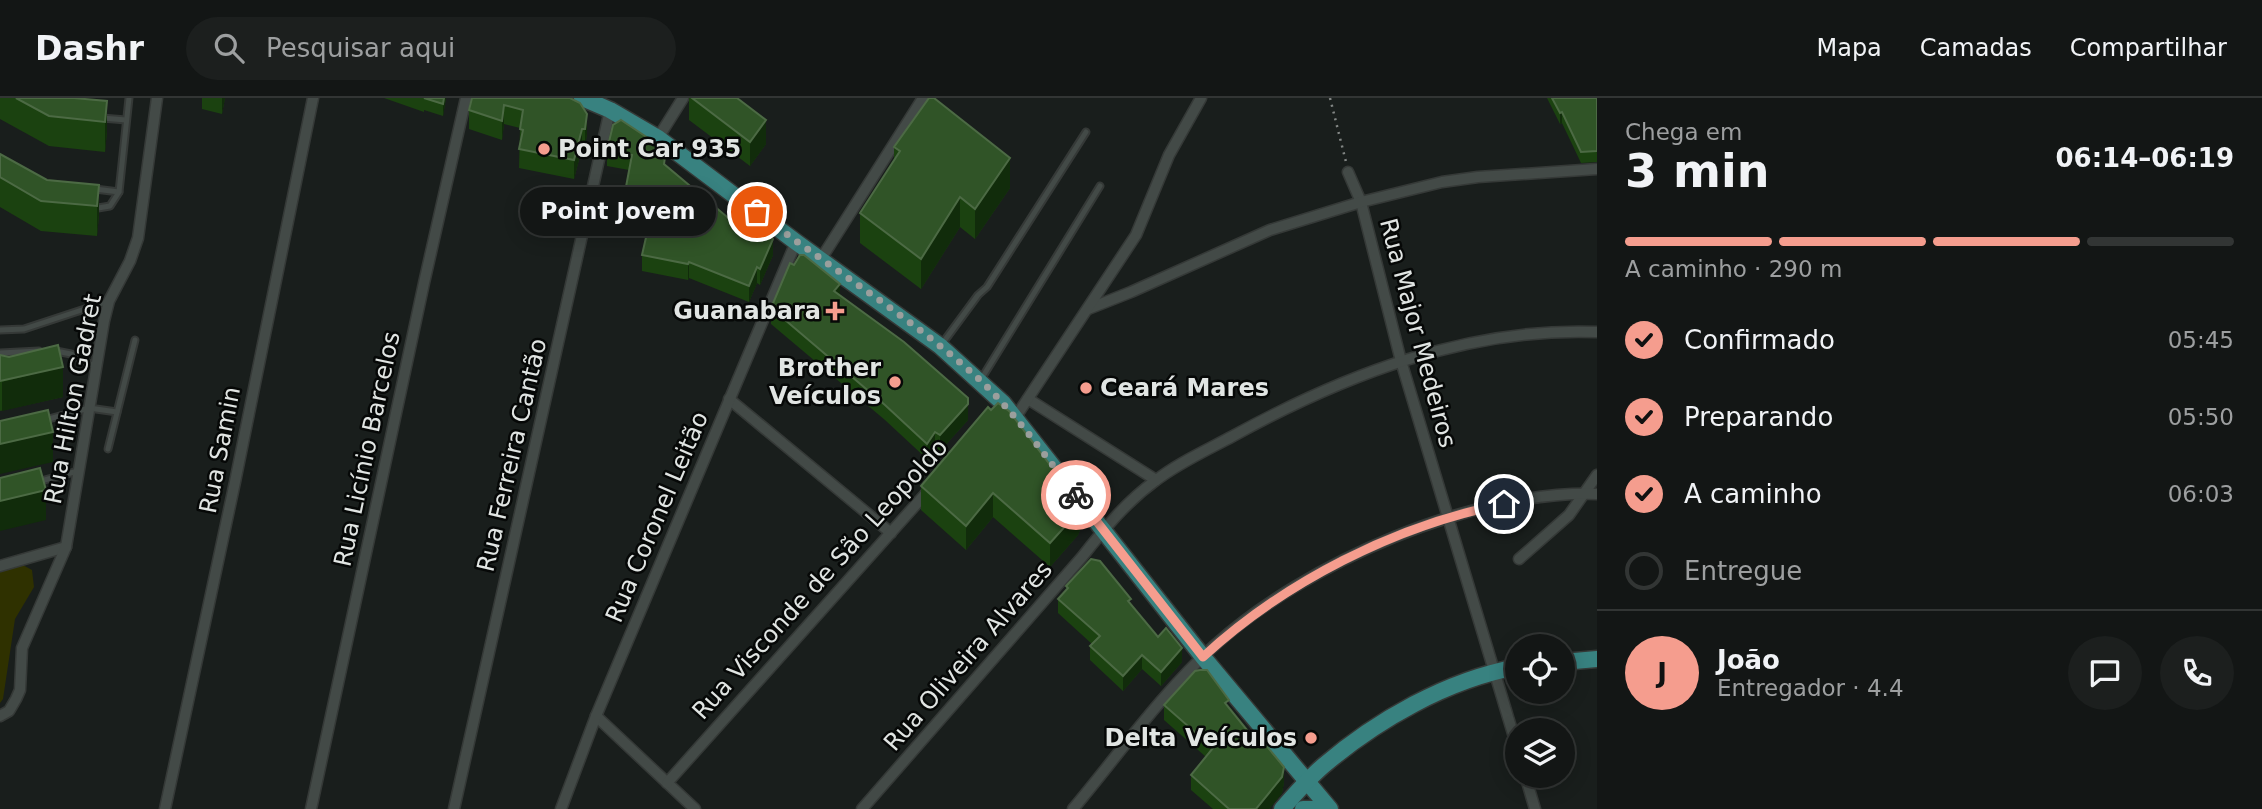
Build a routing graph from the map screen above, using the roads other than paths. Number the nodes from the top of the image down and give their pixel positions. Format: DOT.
graph roads {
  1 [pos="129,98"];
  2 [pos="158,98"];
  3 [pos="313,98"];
  4 [pos="466,98"];
  5 [pos="582,98"];
  6 [pos="683,98"];
  7 [pos="923,98"];
  8 [pos="1201,98"];
  9 [pos="610,110"];
  10 [pos="89,116"];
  11 [pos="127,120"];
  12 [pos="1086,132"];
  13 [pos="659,138"];
  14 [pos="1597,169"];
  15 [pos="1348,172"];
  16 [pos="1100,186"];
  17 [pos="84,187"];
  18 [pos="119,192"];
  19 [pos="1361,202"];
  20 [pos="82,208"];
  21 [pos="796,242"];
  22 [pos="821,259"];
  23 [pos="109,301"];
  24 [pos="1088,309"];
  25 [pos="0,330"];
  26 [pos="1597,332"];
  27 [pos="135,340"];
  28 [pos="940,346"];
  29 [pos="53,350"];
  30 [pos="43,351"];
  31 [pos="0,353"];
  32 [pos="1401,361"];
  33 [pos="96,367"];
  34 [pos="980,381"];
  35 [pos="729,399"];
  36 [pos="1028,399"];
  37 [pos="89,408"];
  38 [pos="117,412"];
  39 [pos="1015,418"];
  40 [pos="36,423"];
  41 [pos="108,449"];
  42 [pos="79,471"];
  43 [pos="1597,475"];
  44 [pos="1156,480"];
  45 [pos="934,483"];
  46 [pos="28,484"];
  47 [pos="1583,494"];
  48 [pos="1597,494"];
  49 [pos="1449,516"];
  50 [pos="1103,529"];
  51 [pos="891,533"];
  52 [pos="66,547"];
  53 [pos="1519,559"];
  54 [pos="0,566"];
  55 [pos="1203,657"];
  56 [pos="1597,659"];
  57 [pos="1575,661"];
  58 [pos="1505,670"];
  59 [pos="1496,672"];
  60 [pos="0,716"];
  61 [pos="596,716"];
  62 [pos="1509,718"];
  63 [pos="1284,756"];
  64 [pos="1306,782"];
  65 [pos="667,783"];
  66 [pos="1529,788"];
  67 [pos="165,809"];
  68 [pos="311,809"];
  69 [pos="454,809"];
  70 [pos="561,809"];
  71 [pos="695,809"];
  72 [pos="862,809"];
  73 [pos="1073,809"];
  74 [pos="1282,809"];
  75 [pos="1303,809"];
  76 [pos="1328,809"];
  77 [pos="1535,809"];
  1 -- 11 [label="lane"];
  2 -- 23 [label="street, Rua Hilton Gadret"];
  3 -- 67 [label="street, Rua Samin"];
  4 -- 68 [label="street, Rua Licínio Barcelos"];
  5 -- 9 [label="main road"];
  6 -- 13 [label="street"];
  7 -- 22 [label="street"];
  8 -- 24 [label="street"];
  9 -- 13 [label="main road"];
  9 -- 69 [label="street, Rua Ferreira Cantão"];
  10 -- 11 [label="lane"];
  11 -- 18 [label="lane"];
  12 -- 28 [label="lane"];
  13 -- 21 [label="main road"];
  14 -- 19 [label="street"];
  15 -- 19 [label="street, Rua Major Medeiros"];
  16 -- 34 [label="lane"];
  17 -- 18 [label="lane"];
  18 -- 20 [label="lane"];
  19 -- 24 [label="street"];
  19 -- 32 [label="street, Rua Major Medeiros"];
  21 -- 22 [label="main road"];
  21 -- 35 [label="street, Rua Coronel Leitão"];
  22 -- 28 [label="main road"];
  23 -- 25 [label="lane"];
  23 -- 33 [label="street, Rua Hilton Gadret"];
  24 -- 36 [label="street"];
  26 -- 32 [label="street, Rua Oliveira Alvares"];
  27 -- 38 [label="lane"];
  28 -- 34 [label="main road"];
  29 -- 33 [label="lane"];
  30 -- 31 [label="lane"];
  32 -- 44 [label="street, Rua Oliveira Alvares"];
  32 -- 49 [label="street, Rua Major Medeiros"];
  33 -- 37 [label="street, Rua Hilton Gadret"];
  34 -- 39 [label="main road"];
  35 -- 51 [label="street"];
  35 -- 61 [label="street, Rua Coronel Leitão"];
  36 -- 39 [label="street"];
  36 -- 44 [label="street"];
  37 -- 38 [label="lane"];
  37 -- 40 [label="lane"];
  37 -- 42 [label="street, Rua Hilton Gadret"];
  38 -- 41 [label="lane"];
  39 -- 50 [label="main road"];
  42 -- 46 [label="lane"];
  42 -- 52 [label="street, Rua Hilton Gadret"];
  43 -- 47 [label="street"];
  44 -- 50 [label="street, Rua Oliveira Alvares"];
  45 -- 51 [label="street, Rua Visconde de São Leopoldo"];
  47 -- 48 [label="street"];
  47 -- 49 [label="street"];
  47 -- 53 [label="street"];
  49 -- 55 [label="street"];
  49 -- 59 [label="street, Rua Major Medeiros"];
  50 -- 55 [label="main road"];
  50 -- 72 [label="street, Rua Oliveira Alvares"];
  51 -- 65 [label="street, Rua Visconde de São Leopoldo"];
  52 -- 54 [label="street"];
  52 -- 60 [label="street, Rua Hilton Gadret"];
  55 -- 63 [label="main road"];
  55 -- 73 [label="street"];
  56 -- 57 [label="main road"];
  58 -- 59 [label="main road"];
  59 -- 62 [label="street, Rua Major Medeiros"];
  59 -- 64 [label="main road"];
  61 -- 65 [label="street"];
  61 -- 70 [label="street, Rua Coronel Leitão"];
  63 -- 64 [label="main road"];
  63 -- 74 [label="main road"];
  64 -- 74 [label="main road"];
  64 -- 76 [label="main road"];
  65 -- 71 [label="street"];
  66 -- 77 [label="street"];
  75 -- 76 [label="main road"];
}
